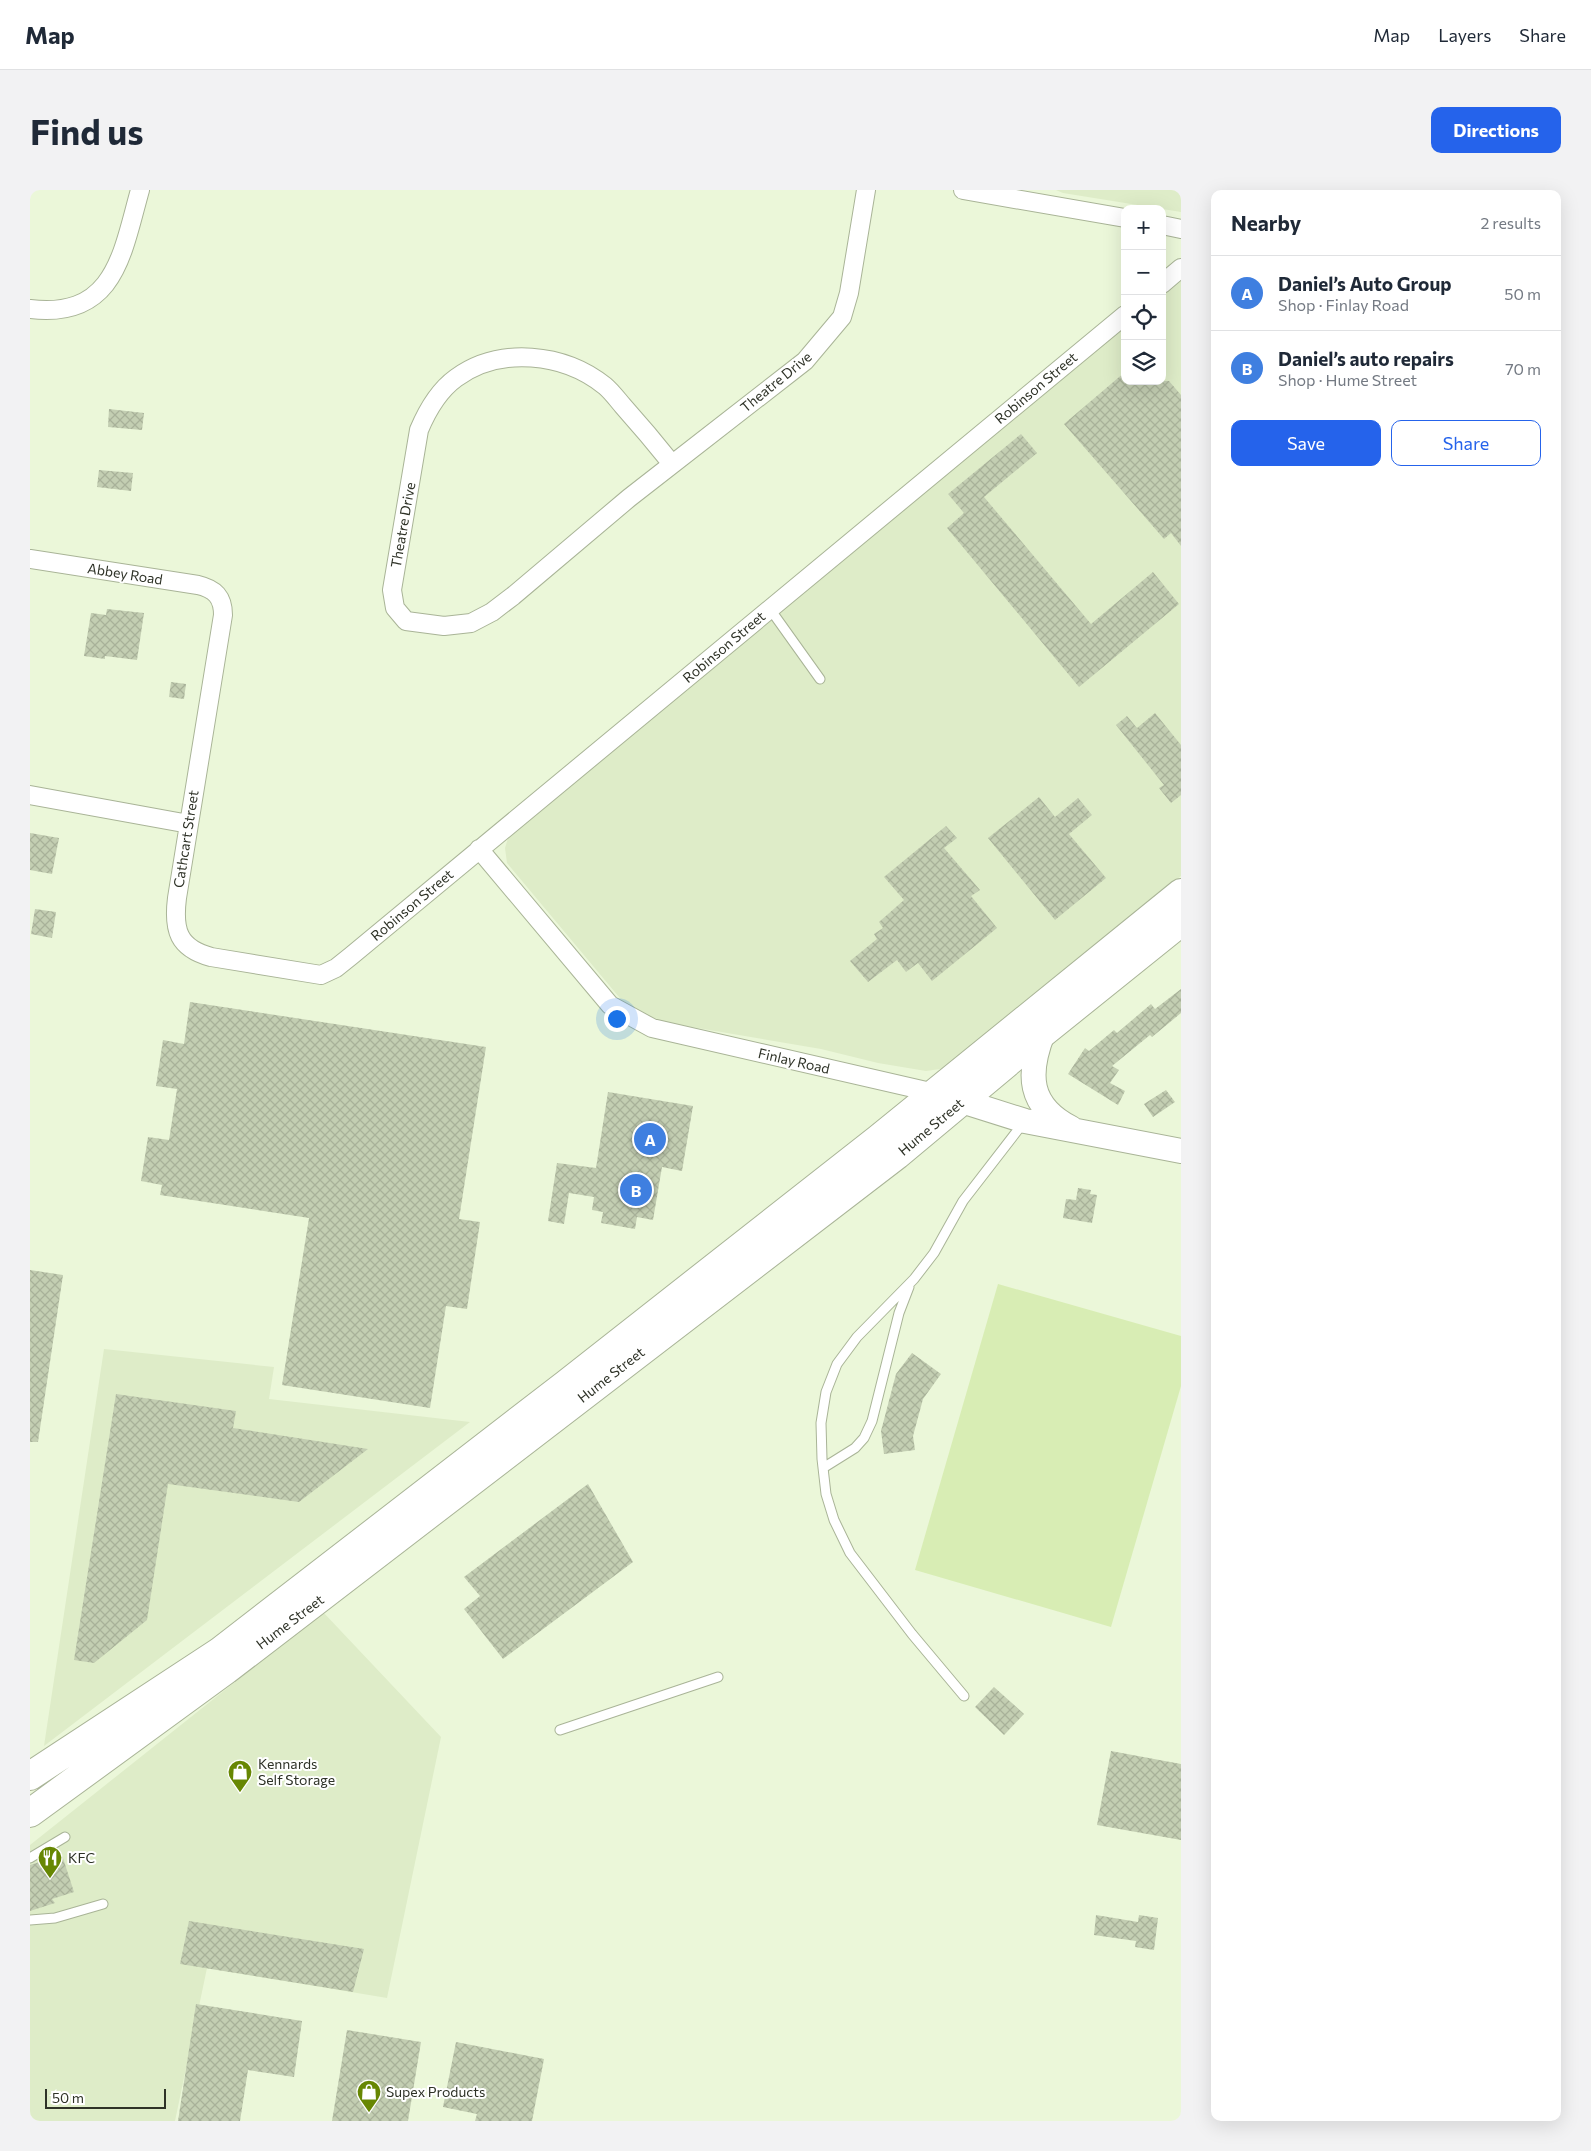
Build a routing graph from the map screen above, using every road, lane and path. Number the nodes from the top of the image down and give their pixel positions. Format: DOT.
graph roads {
  1 [pos="140,190"];
  2 [pos="866,190"];
  3 [pos="962,190"];
  4 [pos="1023,195"];
  5 [pos="1121,217"];
  6 [pos="1166,226"];
  7 [pos="1181,229"];
  8 [pos="1181,268"];
  9 [pos="1166,281"];
  10 [pos="30,308"];
  11 [pos="1121,318"];
  12 [pos="672,464"];
  13 [pos="30,559"];
  14 [pos="218,594"];
  15 [pos="770,609"];
  16 [pos="820,679"];
  17 [pos="30,795"];
  18 [pos="188,824"];
  19 [pos="479,849"];
  20 [pos="1181,893"];
  21 [pos="1181,922"];
  22 [pos="321,975"];
  23 [pos="1043,1033"];
  24 [pos="935,1093"];
  25 [pos="961,1102"];
  26 [pos="1025,1121"];
  27 [pos="1082,1133"];
  28 [pos="1181,1151"];
  29 [pos="911,1282"];
  30 [pos="823,1468"];
  31 [pos="718,1677"];
  32 [pos="964,1696"];
  33 [pos="560,1730"];
  34 [pos="30,1776"];
  35 [pos="30,1813"];
  36 [pos="65,1837"];
  37 [pos="30,1858"];
  38 [pos="103,1904"];
  39 [pos="30,1920"];
  1 -- 10 [label="street"];
  2 -- 12 [label="street, Theatre Drive"];
  3 -- 4 [label="street"];
  4 -- 5 [label="street"];
  6 -- 7 [label="street"];
  8 -- 9 [label="street"];
  11 -- 15 [label="street, Robinson Street"];
  12 -- 12 [label="street, Theatre Drive"];
  13 -- 14 [label="street, Abbey Road"];
  14 -- 18 [label="street, Cathcart Street"];
  15 -- 16 [label="lane"];
  15 -- 19 [label="street, Robinson Street"];
  17 -- 18 [label="street"];
  18 -- 22 [label="street, Cathcart Street"];
  19 -- 22 [label="street, Robinson Street"];
  19 -- 24 [label="street, Finlay Road"];
  20 -- 24 [label="main road, Hume Street"];
  21 -- 23 [label="main road, Hume Street"];
  23 -- 25 [label="main road, Hume Street"];
  23 -- 27 [label="street"];
  24 -- 25 [label="street, Finlay Road"];
  24 -- 34 [label="main road, Hume Street"];
  25 -- 26 [label="street, Finlay Road"];
  25 -- 35 [label="main road, Hume Street"];
  26 -- 27 [label="street, Finlay Road"];
  26 -- 29 [label="lane"];
  27 -- 28 [label="street, Finlay Road"];
  29 -- 30 [label="lane"];
  29 -- 30 [label="lane"];
  30 -- 32 [label="lane"];
  31 -- 33 [label="lane"];
  36 -- 37 [label="lane"];
  38 -- 39 [label="lane"];
}
